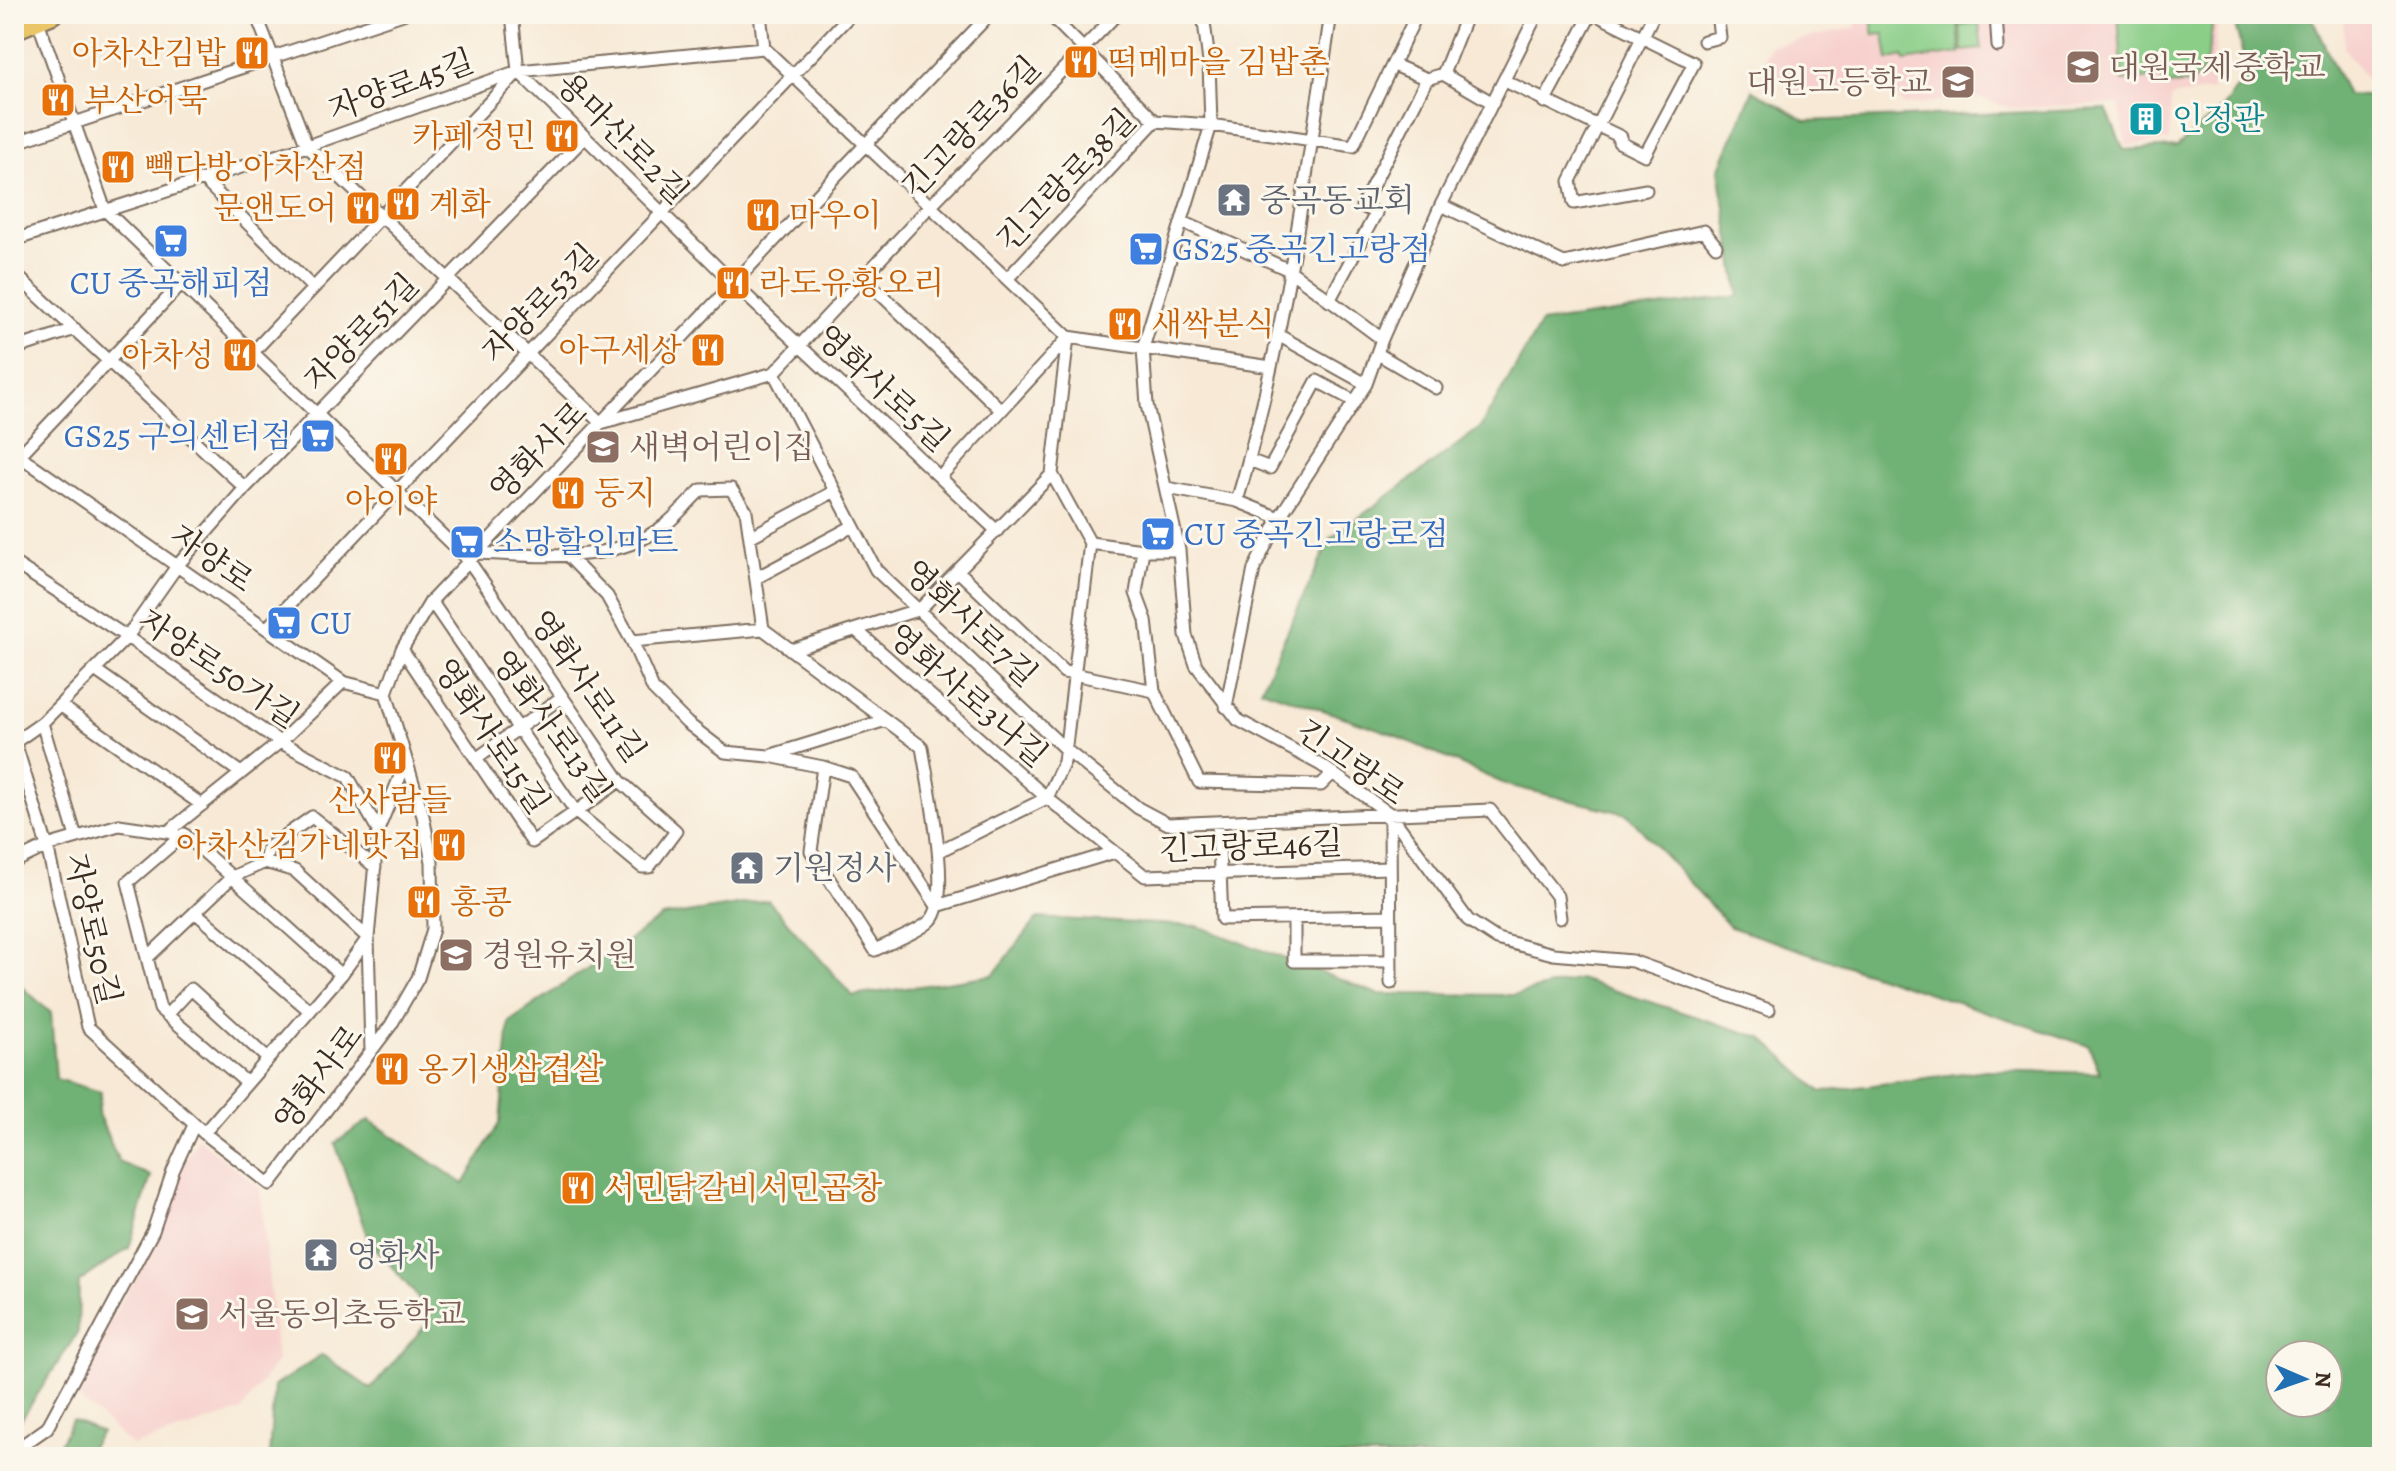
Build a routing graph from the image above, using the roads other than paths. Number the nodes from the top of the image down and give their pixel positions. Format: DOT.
graph roads {
  1 [pos="256,14"];
  2 [pos="403,14"];
  3 [pos="512,14"];
  4 [pos="760,14"];
  5 [pos="851,14"];
  6 [pos="990,14"];
  7 [pos="1049,14"];
  8 [pos="1117,14"];
  9 [pos="1203,14"];
  10 [pos="1331,14"];
  11 [pos="1417,14"];
  12 [pos="1467,14"];
  13 [pos="1537,14"];
  14 [pos="1593,14"];
  15 [pos="1654,14"];
  16 [pos="1717,14"];
  17 [pos="1996,14"];
  18 [pos="46,17"];
  19 [pos="14,30"];
  20 [pos="1642,37"];
  21 [pos="1704,41"];
  22 [pos="1998,46"];
  23 [pos="764,48"];
  24 [pos="1083,48"];
  25 [pos="272,58"];
  26 [pos="1394,65"];
  27 [pos="518,71"];
  28 [pos="1443,74"];
  29 [pos="793,76"];
  30 [pos="1427,79"];
  31 [pos="1505,81"];
  32 [pos="1544,102"];
  33 [pos="1493,103"];
  34 [pos="1155,121"];
  35 [pos="75,123"];
  36 [pos="1211,125"];
  37 [pos="1598,125"];
  38 [pos="585,137"];
  39 [pos="1312,140"];
  40 [pos="14,143"];
  41 [pos="865,145"];
  42 [pos="307,146"];
  43 [pos="203,179"];
  44 [pos="1646,190"];
  45 [pos="1441,205"];
  46 [pos="930,206"];
  47 [pos="105,210"];
  48 [pos="662,213"];
  49 [pos="382,217"];
  50 [pos="1183,222"];
  51 [pos="14,240"];
  52 [pos="1716,246"];
  53 [pos="1289,270"];
  54 [pos="14,273"];
  55 [pos="863,277"];
  56 [pos="1007,279"];
  57 [pos="449,280"];
  58 [pos="733,283"];
  59 [pos="181,284"];
  60 [pos="313,288"];
  61 [pos="1329,301"];
  62 [pos="75,329"];
  63 [pos="1278,335"];
  64 [pos="1068,337"];
  65 [pos="1382,339"];
  66 [pos="800,345"];
  67 [pos="1143,348"];
  68 [pos="14,349"];
  69 [pos="252,353"];
  70 [pos="528,354"];
  71 [pos="1378,354"];
  72 [pos="108,360"];
  73 [pos="1271,367"];
  74 [pos="774,373"];
  75 [pos="1366,384"];
  76 [pos="1436,388"];
  77 [pos="1354,401"];
  78 [pos="1001,410"];
  79 [pos="316,415"];
  80 [pos="601,423"];
  81 [pos="17,454"];
  82 [pos="1249,460"];
  83 [pos="1052,474"];
  84 [pos="940,477"];
  85 [pos="245,488"];
  86 [pos="1167,488"];
  87 [pos="835,491"];
  88 [pos="396,492"];
  89 [pos="1237,501"];
  90 [pos="1279,518"];
  91 [pos="853,526"];
  92 [pos="997,531"];
  93 [pos="750,537"];
  94 [pos="1090,543"];
  95 [pos="1143,550"];
  96 [pos="1179,550"];
  97 [pos="472,557"];
  98 [pos="569,557"];
  99 [pos="14,563"];
  100 [pos="177,566"];
  101 [pos="958,571"];
  102 [pos="756,578"];
  103 [pos="431,601"];
  104 [pos="920,609"];
  105 [pos="267,628"];
  106 [pos="763,629"];
  107 [pos="856,630"];
  108 [pos="127,637"];
  109 [pos="632,641"];
  110 [pos="402,649"];
  111 [pos="791,650"];
  112 [pos="95,670"];
  113 [pos="1076,676"];
  114 [pos="343,682"];
  115 [pos="1154,691"];
  116 [pos="386,693"];
  117 [pos="562,697"];
  118 [pos="60,705"];
  119 [pos="1226,708"];
  120 [pos="886,720"];
  121 [pos="42,723"];
  122 [pos="518,728"];
  123 [pos="14,740"];
  124 [pos="280,742"];
  125 [pos="1065,749"];
  126 [pos="769,756"];
  127 [pos="476,759"];
  128 [pos="406,762"];
  129 [pos="823,767"];
  130 [pos="241,773"];
  131 [pos="1333,773"];
  132 [pos="620,781"];
  133 [pos="1047,798"];
  134 [pos="202,805"];
  135 [pos="576,812"];
  136 [pos="1390,814"];
  137 [pos="1218,822"];
  138 [pos="378,830"];
  139 [pos="676,831"];
  140 [pos="168,832"];
  141 [pos="184,834"];
  142 [pos="76,837"];
  143 [pos="47,846"];
  144 [pos="939,851"];
  145 [pos="1115,852"];
  146 [pos="14,862"];
  147 [pos="265,862"];
  148 [pos="375,867"];
  149 [pos="1389,868"];
  150 [pos="1220,873"];
  151 [pos="232,877"];
  152 [pos="937,906"];
  153 [pos="195,912"];
  154 [pos="1389,916"];
  155 [pos="1294,918"];
  156 [pos="1560,918"];
  157 [pos="368,938"];
  158 [pos="147,958"];
  159 [pos="1390,961"];
  160 [pos="341,975"];
  161 [pos="1391,983"];
  162 [pos="1769,1010"];
  163 [pos="310,1011"];
  164 [pos="167,1015"];
  165 [pos="371,1052"];
  166 [pos="268,1059"];
  167 [pos="247,1083"];
  168 [pos="199,1129"];
  169 [pos="14,1446"];
  1 -- 25 [label="street"];
  2 -- 25 [label="street"];
  3 -- 27 [label="street, 용마산로2길"];
  4 -- 23 [label="street"];
  5 -- 29 [label="street, 자양로53길"];
  6 -- 41 [label="street, 영화사로"];
  7 -- 24 [label="street"];
  8 -- 24 [label="street, 긴고랑로36길"];
  9 -- 36 [label="street, 긴고랑로"];
  10 -- 39 [label="street"];
  11 -- 26 [label="street"];
  12 -- 28 [label="street"];
  13 -- 31 [label="street"];
  14 -- 20 [label="street"];
  14 -- 32 [label="street"];
  15 -- 20 [label="street"];
  16 -- 21 [label="street"];
  17 -- 22 [label="street"];
  18 -- 19 [label="main road"];
  18 -- 35 [label="street"];
  20 -- 37 [label="street"];
  20 -- 37 [label="street"];
  23 -- 27 [label="street, 자양로45길"];
  23 -- 29 [label="street"];
  24 -- 34 [label="street"];
  24 -- 46 [label="street, 긴고랑로36길"];
  25 -- 35 [label="street"];
  25 -- 42 [label="street"];
  26 -- 30 [label="street"];
  26 -- 39 [label="street, 긴고랑로38길"];
  27 -- 38 [label="street, 용마산로2길"];
  27 -- 42 [label="street, 자양로45길"];
  27 -- 49 [label="street"];
  28 -- 30 [label="street"];
  28 -- 33 [label="street"];
  29 -- 41 [label="street"];
  29 -- 48 [label="street, 자양로53길"];
  30 -- 61 [label="street"];
  31 -- 32 [label="street"];
  31 -- 33 [label="street"];
  32 -- 37 [label="street"];
  33 -- 45 [label="street"];
  34 -- 36 [label="street, 긴고랑로38길"];
  34 -- 56 [label="street, 긴고랑로38길"];
  35 -- 40 [label="street"];
  35 -- 47 [label="street"];
  36 -- 39 [label="street, 긴고랑로38길"];
  36 -- 50 [label="street, 긴고랑로"];
  37 -- 44 [label="street"];
  38 -- 48 [label="street, 용마산로2길"];
  38 -- 57 [label="street, 자양로51길"];
  39 -- 53 [label="street"];
  41 -- 46 [label="street"];
  41 -- 58 [label="street, 영화사로"];
  42 -- 43 [label="street, 자양로45길"];
  42 -- 49 [label="street"];
  43 -- 47 [label="street, 자양로45길"];
  43 -- 60 [label="street"];
  45 -- 52 [label="street"];
  45 -- 65 [label="street"];
  46 -- 55 [label="street, 긴고랑로36길"];
  46 -- 56 [label="street"];
  47 -- 51 [label="street, 자양로45길"];
  47 -- 59 [label="street, 영화사로11길"];
  48 -- 58 [label="street, 용마산로2길"];
  48 -- 70 [label="street, 자양로53길"];
  49 -- 57 [label="street"];
  49 -- 60 [label="street"];
  50 -- 53 [label="street"];
  50 -- 67 [label="street, 긴고랑로"];
  53 -- 61 [label="street"];
  53 -- 63 [label="street"];
  54 -- 62 [label="street"];
  55 -- 66 [label="street, 긴고랑로36길"];
  55 -- 78 [label="street"];
  56 -- 64 [label="street"];
  57 -- 70 [label="street"];
  57 -- 79 [label="street, 자양로51길"];
  58 -- 66 [label="street, 영화사로5길"];
  58 -- 80 [label="street, 영화사로"];
  59 -- 69 [label="street, 영화사로11길"];
  59 -- 72 [label="street"];
  60 -- 69 [label="street"];
  61 -- 65 [label="street"];
  62 -- 68 [label="street"];
  62 -- 72 [label="street"];
  63 -- 73 [label="street"];
  63 -- 75 [label="street"];
  64 -- 67 [label="street"];
  64 -- 78 [label="street"];
  64 -- 83 [label="street"];
  65 -- 71 [label="street"];
  66 -- 74 [label="street, 긴고랑로36길"];
  66 -- 84 [label="street, 영화사로5길"];
  67 -- 73 [label="street"];
  67 -- 86 [label="street, 긴고랑로"];
  69 -- 79 [label="street, 영화사로11길"];
  70 -- 80 [label="street"];
  70 -- 88 [label="street, 자양로53길"];
  71 -- 75 [label="street"];
  71 -- 76 [label="street"];
  72 -- 81 [label="street"];
  72 -- 85 [label="street"];
  73 -- 82 [label="street"];
  74 -- 80 [label="street"];
  74 -- 87 [label="street, 영화사로7길"];
  75 -- 77 [label="street"];
  77 -- 82 [label="street"];
  77 -- 90 [label="street"];
  78 -- 84 [label="street"];
  79 -- 85 [label="street, 자양로51길"];
  79 -- 88 [label="street, 영화사로11길"];
  80 -- 97 [label="street, 영화사로"];
  81 -- 100 [label="street, 자양로"];
  82 -- 89 [label="street"];
  83 -- 92 [label="street"];
  83 -- 94 [label="street"];
  84 -- 92 [label="street, 영화사로5길"];
  85 -- 100 [label="street, 자양로51길"];
  86 -- 89 [label="street"];
  86 -- 96 [label="street, 긴고랑로"];
  87 -- 91 [label="street, 영화사로7길"];
  87 -- 93 [label="street"];
  88 -- 97 [label="street, 영화사로11길"];
  88 -- 105 [label="street, 자양로53길"];
  89 -- 90 [label="street"];
  90 -- 119 [label="street"];
  91 -- 102 [label="street"];
  91 -- 104 [label="street, 영화사로7길"];
  92 -- 101 [label="street"];
  93 -- 98 [label="street"];
  93 -- 102 [label="street"];
  94 -- 95 [label="street"];
  94 -- 113 [label="street"];
  95 -- 96 [label="street"];
  95 -- 115 [label="street"];
  96 -- 119 [label="street, 긴고랑로"];
  97 -- 98 [label="street"];
  97 -- 103 [label="street, 영화사로"];
  97 -- 117 [label="street, 영화사로11길"];
  98 -- 109 [label="street"];
  99 -- 108 [label="street, 자양로50가길"];
  100 -- 105 [label="street, 자양로"];
  100 -- 108 [label="street, 자양로51길"];
  101 -- 104 [label="street"];
  101 -- 113 [label="street"];
  102 -- 106 [label="street"];
  103 -- 110 [label="street, 영화사로"];
  103 -- 122 [label="street, 영화사로13길"];
  104 -- 107 [label="street"];
  104 -- 125 [label="street, 영화사로7길"];
  105 -- 114 [label="street, 자양로"];
  106 -- 109 [label="street"];
  106 -- 111 [label="street"];
  107 -- 111 [label="street"];
  107 -- 133 [label="street, 영화사로3나길"];
  108 -- 112 [label="street, 자양로51길"];
  108 -- 124 [label="street, 자양로50가길"];
  109 -- 126 [label="street"];
  110 -- 116 [label="street, 영화사로"];
  110 -- 127 [label="street, 영화사로15길"];
  111 -- 120 [label="street"];
  112 -- 118 [label="street, 자양로51길"];
  112 -- 130 [label="street"];
  113 -- 115 [label="street"];
  113 -- 125 [label="street"];
  114 -- 116 [label="street, 자양로"];
  114 -- 124 [label="street"];
  115 -- 131 [label="street"];
  116 -- 128 [label="street, 영화사로"];
  117 -- 122 [label="street"];
  117 -- 132 [label="street, 영화사로11길"];
  118 -- 121 [label="street, 자양로51길"];
  118 -- 134 [label="street"];
  119 -- 131 [label="street, 긴고랑로"];
  120 -- 126 [label="street"];
  120 -- 144 [label="street"];
  121 -- 123 [label="street, 자양로51길"];
  121 -- 142 [label="street"];
  122 -- 127 [label="street"];
  122 -- 135 [label="street, 영화사로13길"];
  123 -- 143 [label="street, 자양로50길"];
  124 -- 130 [label="street"];
  124 -- 138 [label="street, 자양로50가길"];
  125 -- 133 [label="street"];
  125 -- 137 [label="street, 영화사로7길"];
  126 -- 129 [label="street"];
  127 -- 135 [label="street, 영화사로15길"];
  128 -- 138 [label="street"];
  128 -- 165 [label="street, 영화사로"];
  129 -- 152 [label="street"];
  129 -- 152 [label="street"];
  130 -- 134 [label="street"];
  131 -- 136 [label="street, 긴고랑로"];
  132 -- 135 [label="street, 영화사로15길"];
  132 -- 139 [label="street, 영화사로11길"];
  133 -- 144 [label="street"];
  133 -- 145 [label="street, 긴고랑로46길"];
  134 -- 140 [label="street"];
  135 -- 139 [label="street, 영화사로13길"];
  136 -- 137 [label="street, 영화사로7길"];
  136 -- 149 [label="street, 긴고랑로46길"];
  136 -- 156 [label="street, 영화사로7길"];
  136 -- 162 [label="street, 긴고랑로"];
  137 -- 150 [label="street"];
  138 -- 148 [label="street"];
  140 -- 141 [label="street"];
  140 -- 142 [label="street"];
  141 -- 151 [label="street"];
  141 -- 158 [label="street"];
  142 -- 143 [label="street"];
  143 -- 146 [label="street"];
  143 -- 168 [label="street, 자양로50길"];
  144 -- 152 [label="street"];
  145 -- 150 [label="street, 긴고랑로46길"];
  145 -- 152 [label="street"];
  147 -- 148 [label="street"];
  147 -- 151 [label="street"];
  147 -- 157 [label="street"];
  148 -- 157 [label="street"];
  149 -- 150 [label="street, 긴고랑로46길"];
  149 -- 154 [label="street, 긴고랑로46길"];
  150 -- 155 [label="street"];
  151 -- 153 [label="street"];
  151 -- 160 [label="street"];
  153 -- 158 [label="street"];
  153 -- 163 [label="street"];
  154 -- 155 [label="street"];
  154 -- 159 [label="street, 긴고랑로46길"];
  155 -- 159 [label="street"];
  157 -- 160 [label="street"];
  157 -- 165 [label="street"];
  158 -- 164 [label="street"];
  159 -- 161 [label="street, 긴고랑로46길"];
  160 -- 163 [label="street"];
  163 -- 166 [label="street"];
  164 -- 166 [label="street"];
  164 -- 167 [label="street"];
  165 -- 168 [label="street, 영화사로"];
  166 -- 167 [label="street"];
  167 -- 168 [label="street"];
  168 -- 169 [label="street"];
}
